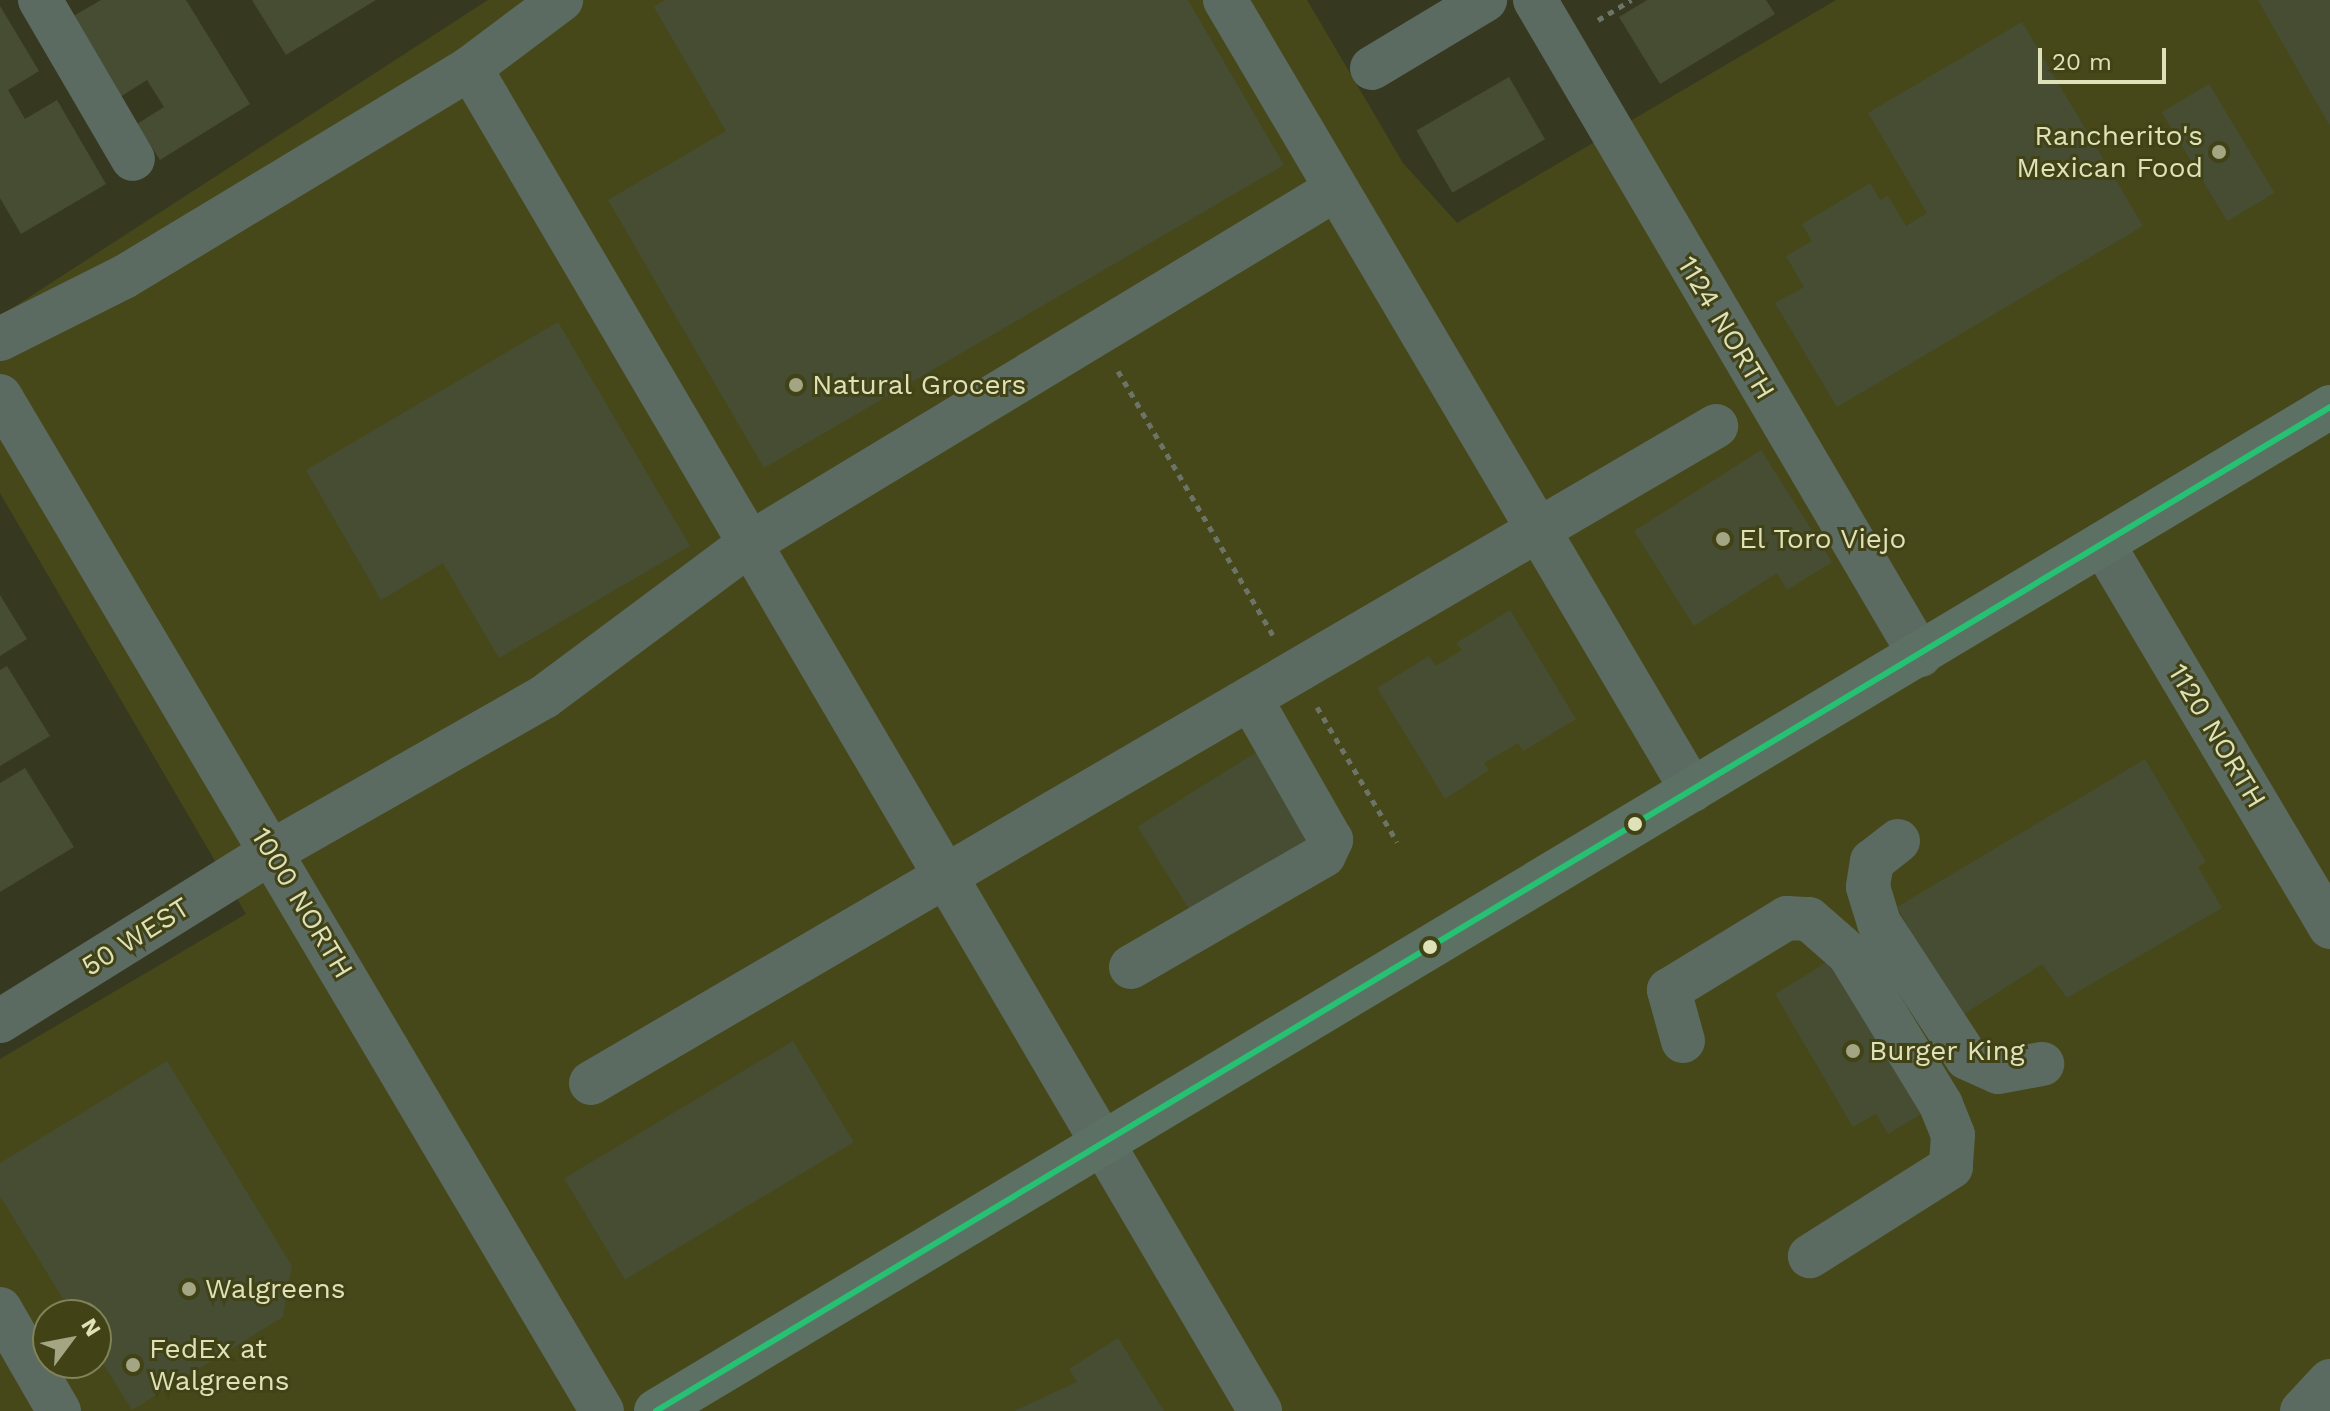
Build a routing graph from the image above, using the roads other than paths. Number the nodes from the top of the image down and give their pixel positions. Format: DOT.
graph roads {
  1 [pos="40,0"];
  2 [pos="561,0"];
  3 [pos="1225,0"];
  4 [pos="1485,0"];
  5 [pos="1535,0"];
  6 [pos="470,68"];
  7 [pos="1372,68"];
  8 [pos="133,159"];
  9 [pos="1336,189"];
  10 [pos="0,339"];
  11 [pos="0,396"];
  12 [pos="2330,407"];
  13 [pos="1716,426"];
  14 [pos="1538,530"];
  15 [pos="749,544"];
  16 [pos="2104,546"];
  17 [pos="1920,655"];
  18 [pos="1250,698"];
  19 [pos="1692,790"];
  20 [pos="1898,841"];
  21 [pos="271,852"];
  22 [pos="944,877"];
  23 [pos="2330,927"];
  24 [pos="1131,967"];
  25 [pos="0,1021"];
  26 [pos="1683,1041"];
  27 [pos="2042,1064"];
  28 [pos="591,1083"];
  29 [pos="1101,1145"];
  30 [pos="1810,1256"];
  31 [pos="0,1309"];
  32 [pos="2330,1381"];
  33 [pos="59,1411"];
  34 [pos="602,1411"];
  35 [pos="656,1411"];
  36 [pos="1260,1411"];
  37 [pos="2302,1411"];
  1 -- 8 [label="street"];
  2 -- 6 [label="street"];
  3 -- 9 [label="street"];
  4 -- 7 [label="street"];
  5 -- 17 [label="street, 1124 NORTH"];
  6 -- 10 [label="street"];
  6 -- 15 [label="street"];
  9 -- 14 [label="street"];
  9 -- 15 [label="street, 50 WEST"];
  11 -- 21 [label="street, 1000 NORTH"];
  12 -- 16 [label="main road"];
  13 -- 14 [label="street"];
  14 -- 18 [label="street"];
  14 -- 19 [label="street"];
  15 -- 21 [label="street, 50 WEST"];
  15 -- 22 [label="street"];
  16 -- 17 [label="main road"];
  16 -- 23 [label="street, 1120 NORTH"];
  17 -- 19 [label="main road"];
  18 -- 22 [label="street"];
  18 -- 24 [label="street"];
  19 -- 29 [label="main road"];
  20 -- 27 [label="street"];
  21 -- 25 [label="street, 50 WEST"];
  21 -- 34 [label="street, 1000 NORTH"];
  22 -- 28 [label="street"];
  22 -- 29 [label="street"];
  26 -- 30 [label="street"];
  29 -- 35 [label="main road"];
  29 -- 36 [label="street"];
  31 -- 33 [label="street"];
  32 -- 37 [label="street"];
}
